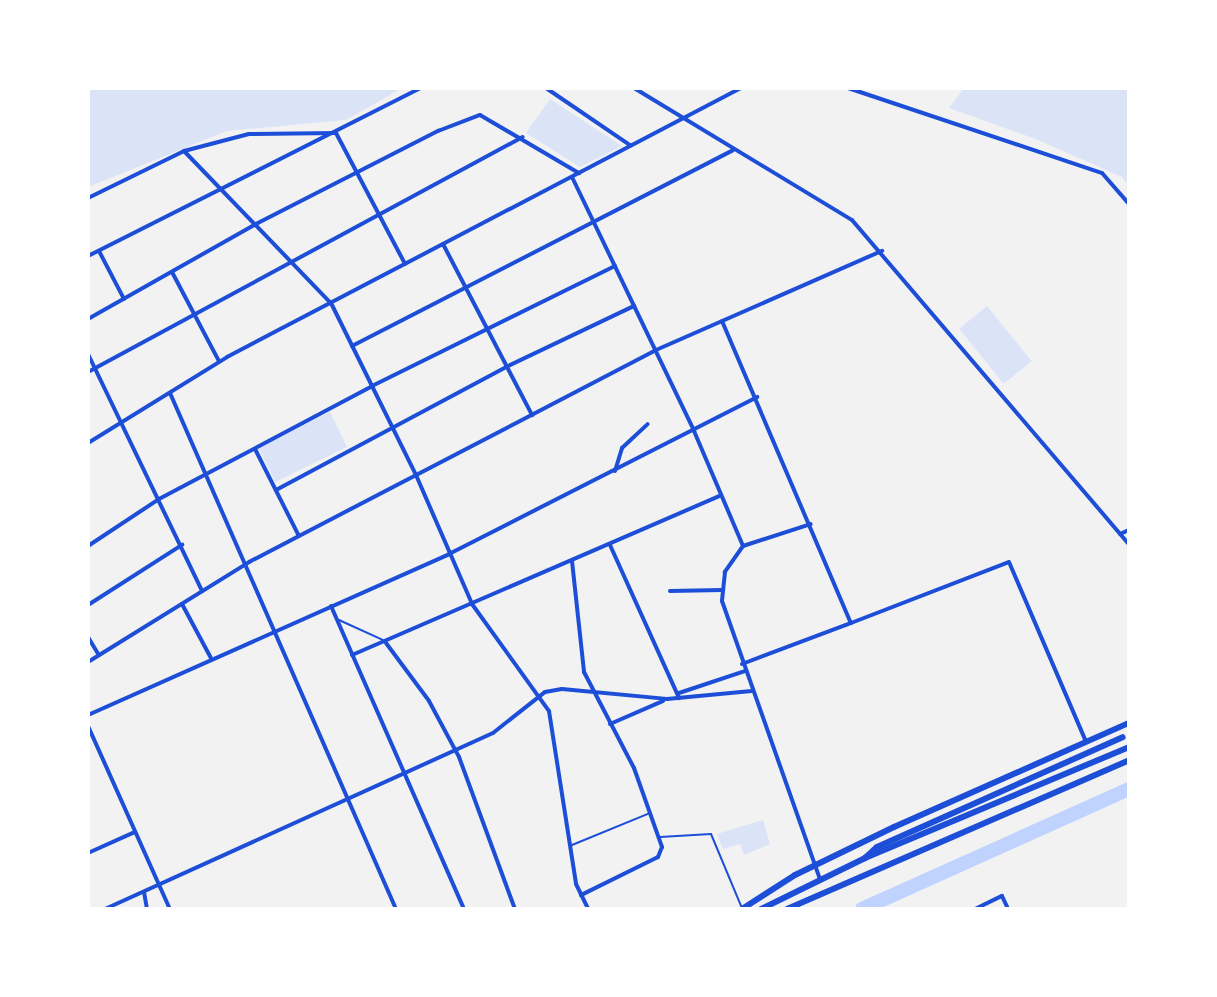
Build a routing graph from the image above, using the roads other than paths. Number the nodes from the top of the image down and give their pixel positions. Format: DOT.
graph roads {
  1 [pos="420,88"];
  2 [pos="546,88"];
  3 [pos="634,88"];
  4 [pos="741,88"];
  5 [pos="848,88"];
  6 [pos="683,118"];
  7 [pos="336,133"];
  8 [pos="522,137"];
  9 [pos="631,146"];
  10 [pos="733,150"];
  11 [pos="184,151"];
  12 [pos="358,172"];
  13 [pos="579,173"];
  14 [pos="572,177"];
  15 [pos="217,189"];
  16 [pos="88,198"];
  17 [pos="1129,204"];
  18 [pos="379,214"];
  19 [pos="594,219"];
  20 [pos="254,225"];
  21 [pos="443,244"];
  22 [pos="99,250"];
  23 [pos="882,251"];
  24 [pos="88,256"];
  25 [pos="290,263"];
  26 [pos="405,264"];
  27 [pos="615,266"];
  28 [pos="172,272"];
  29 [pos="464,286"];
  30 [pos="124,299"];
  31 [pos="331,303"];
  32 [pos="634,306"];
  33 [pos="193,315"];
  34 [pos="88,319"];
  35 [pos="722,321"];
  36 [pos="486,331"];
  37 [pos="352,346"];
  38 [pos="656,350"];
  39 [pos="88,354"];
  40 [pos="220,362"];
  41 [pos="506,367"];
  42 [pos="94,369"];
  43 [pos="88,372"];
  44 [pos="372,386"];
  45 [pos="170,393"];
  46 [pos="757,397"];
  47 [pos="532,415"];
  48 [pos="122,424"];
  49 [pos="648,424"];
  50 [pos="392,426"];
  51 [pos="694,431"];
  52 [pos="88,443"];
  53 [pos="255,449"];
  54 [pos="615,471"];
  55 [pos="208,475"];
  56 [pos="416,475"];
  57 [pos="276,490"];
  58 [pos="719,496"];
  59 [pos="159,499"];
  60 [pos="811,524"];
  61 [pos="1129,530"];
  62 [pos="1120,534"];
  63 [pos="299,536"];
  64 [pos="1129,544"];
  65 [pos="182,545"];
  66 [pos="610,545"];
  67 [pos="88,546"];
  68 [pos="743,546"];
  69 [pos="449,554"];
  70 [pos="572,561"];
  71 [pos="244,565"];
  72 [pos="722,590"];
  73 [pos="202,591"];
  74 [pos="670,591"];
  75 [pos="182,604"];
  76 [pos="472,604"];
  77 [pos="88,605"];
  78 [pos="331,606"];
  79 [pos="337,620"];
  80 [pos="851,623"];
  81 [pos="274,631"];
  82 [pos="88,637"];
  83 [pos="385,642"];
  84 [pos="99,655"];
  85 [pos="352,655"];
  86 [pos="212,659"];
  87 [pos="88,662"];
  88 [pos="742,664"];
  89 [pos="745,671"];
  90 [pos="752,691"];
  91 [pos="592,692"];
  92 [pos="678,695"];
  93 [pos="667,699"];
  94 [pos="539,701"];
  95 [pos="88,715"];
  96 [pos="1129,723"];
  97 [pos="610,724"];
  98 [pos="88,726"];
  99 [pos="1123,737"];
  100 [pos="1086,743"];
  101 [pos="1129,747"];
  102 [pos="455,751"];
  103 [pos="1129,760"];
  104 [pos="403,774"];
  105 [pos="346,798"];
  106 [pos="651,813"];
  107 [pos="135,832"];
  108 [pos="660,837"];
  109 [pos="570,845"];
  110 [pos="88,853"];
  111 [pos="865,858"];
  112 [pos="815,866"];
  113 [pos="820,880"];
  114 [pos="159,885"];
  115 [pos="144,891"];
  116 [pos="581,895"];
  117 [pos="105,909"];
  118 [pos="147,909"];
  119 [pos="170,909"];
  120 [pos="396,909"];
  121 [pos="464,909"];
  122 [pos="515,909"];
  123 [pos="588,909"];
  124 [pos="742,909"];
  125 [pos="761,909"];
  126 [pos="787,909"];
  127 [pos="975,909"];
  128 [pos="1008,909"];
  1 -- 7 [label="street"];
  2 -- 9 [label="street"];
  3 -- 6 [label="street"];
  4 -- 6 [label="street"];
  5 -- 17 [label="street"];
  6 -- 9 [label="street"];
  6 -- 10 [label="street"];
  7 -- 11 [label="street"];
  7 -- 12 [label="street"];
  7 -- 15 [label="street"];
  8 -- 12 [label="street"];
  8 -- 13 [label="street"];
  8 -- 18 [label="street"];
  9 -- 13 [label="street"];
  10 -- 19 [label="street"];
  10 -- 23 [label="street"];
  11 -- 15 [label="street"];
  11 -- 16 [label="street"];
  12 -- 18 [label="street"];
  12 -- 20 [label="street"];
  13 -- 14 [label="street"];
  14 -- 19 [label="street"];
  14 -- 21 [label="street"];
  15 -- 20 [label="street"];
  15 -- 22 [label="street"];
  18 -- 25 [label="street"];
  18 -- 26 [label="street"];
  19 -- 27 [label="street"];
  19 -- 29 [label="street"];
  20 -- 25 [label="street"];
  20 -- 28 [label="street"];
  21 -- 26 [label="street"];
  21 -- 29 [label="street"];
  22 -- 24 [label="street"];
  22 -- 30 [label="street"];
  23 -- 35 [label="street"];
  23 -- 62 [label="street"];
  25 -- 31 [label="street"];
  25 -- 33 [label="street"];
  26 -- 31 [label="street"];
  27 -- 32 [label="street"];
  27 -- 36 [label="street"];
  28 -- 30 [label="street"];
  28 -- 33 [label="street"];
  29 -- 36 [label="street"];
  29 -- 37 [label="street"];
  30 -- 34 [label="street"];
  31 -- 37 [label="street"];
  31 -- 40 [label="street"];
  32 -- 38 [label="street"];
  32 -- 41 [label="street"];
  33 -- 40 [label="street"];
  33 -- 42 [label="street"];
  35 -- 38 [label="street"];
  35 -- 46 [label="street"];
  36 -- 41 [label="street"];
  36 -- 44 [label="street"];
  37 -- 44 [label="street"];
  38 -- 47 [label="street"];
  38 -- 51 [label="street"];
  39 -- 42 [label="street"];
  40 -- 45 [label="street"];
  41 -- 47 [label="street"];
  41 -- 50 [label="street"];
  42 -- 43 [label="street"];
  42 -- 48 [label="street"];
  44 -- 50 [label="street"];
  44 -- 53 [label="street"];
  45 -- 48 [label="street"];
  45 -- 55 [label="street"];
  46 -- 51 [label="street"];
  46 -- 60 [label="street"];
  47 -- 56 [label="street"];
  48 -- 52 [label="street"];
  48 -- 59 [label="street"];
  49 -- 54 [label="street"];
  50 -- 56 [label="street"];
  50 -- 57 [label="street"];
  51 -- 54 [label="street"];
  51 -- 58 [label="street"];
  53 -- 55 [label="street"];
  53 -- 57 [label="street"];
  54 -- 69 [label="street"];
  55 -- 59 [label="street"];
  55 -- 71 [label="street"];
  56 -- 63 [label="street"];
  56 -- 69 [label="street"];
  57 -- 63 [label="street"];
  58 -- 66 [label="street"];
  58 -- 68 [label="street"];
  59 -- 65 [label="street"];
  59 -- 67 [label="street"];
  60 -- 68 [label="street"];
  60 -- 80 [label="street"];
  61 -- 62 [label="street"];
  62 -- 64 [label="street"];
  63 -- 71 [label="street"];
  65 -- 73 [label="street"];
  65 -- 77 [label="street"];
  66 -- 70 [label="street"];
  66 -- 92 [label="street"];
  68 -- 72 [label="street"];
  69 -- 76 [label="street"];
  69 -- 78 [label="street"];
  70 -- 76 [label="street"];
  70 -- 91 [label="street"];
  71 -- 73 [label="street"];
  71 -- 81 [label="street"];
  72 -- 74 [label="street"];
  72 -- 88 [label="street"];
  73 -- 75 [label="street"];
  75 -- 84 [label="street"];
  75 -- 86 [label="street"];
  76 -- 83 [label="street"];
  76 -- 94 [label="street"];
  78 -- 79 [label="street"];
  78 -- 81 [label="street"];
  79 -- 83 [label="lane"];
  79 -- 85 [label="street"];
  80 -- 88 [label="street"];
  80 -- 100 [label="street"];
  81 -- 86 [label="street"];
  81 -- 105 [label="street"];
  82 -- 84 [label="street"];
  83 -- 85 [label="street"];
  83 -- 102 [label="street"];
  84 -- 87 [label="street"];
  85 -- 104 [label="street"];
  86 -- 95 [label="street"];
  88 -- 89 [label="street"];
  89 -- 90 [label="street"];
  89 -- 92 [label="street"];
  90 -- 92 [label="street"];
  90 -- 112 [label="street"];
  91 -- 93 [label="street"];
  91 -- 94 [label="street"];
  91 -- 97 [label="street"];
  92 -- 93 [label="street"];
  93 -- 97 [label="street"];
  94 -- 102 [label="street"];
  94 -- 109 [label="street"];
  96 -- 100 [label="main road"];
  97 -- 106 [label="street"];
  98 -- 107 [label="street"];
  99 -- 111 [label="main road"];
  100 -- 112 [label="main road"];
  101 -- 111 [label="main road"];
  102 -- 104 [label="street"];
  102 -- 122 [label="street"];
  103 -- 126 [label="main road"];
  104 -- 105 [label="street"];
  104 -- 121 [label="street"];
  105 -- 114 [label="street"];
  105 -- 120 [label="street"];
  106 -- 108 [label="street"];
  106 -- 109 [label="lane"];
  107 -- 110 [label="street"];
  107 -- 114 [label="street"];
  108 -- 116 [label="street"];
  108 -- 124 [label="lane"];
  109 -- 116 [label="street"];
  111 -- 113 [label="main road"];
  112 -- 113 [label="street"];
  112 -- 124 [label="main road"];
  113 -- 125 [label="main road"];
  114 -- 115 [label="street"];
  114 -- 119 [label="street"];
  115 -- 117 [label="street"];
  115 -- 118 [label="street"];
  116 -- 123 [label="street"];
  127 -- 128 [label="street"];
}
